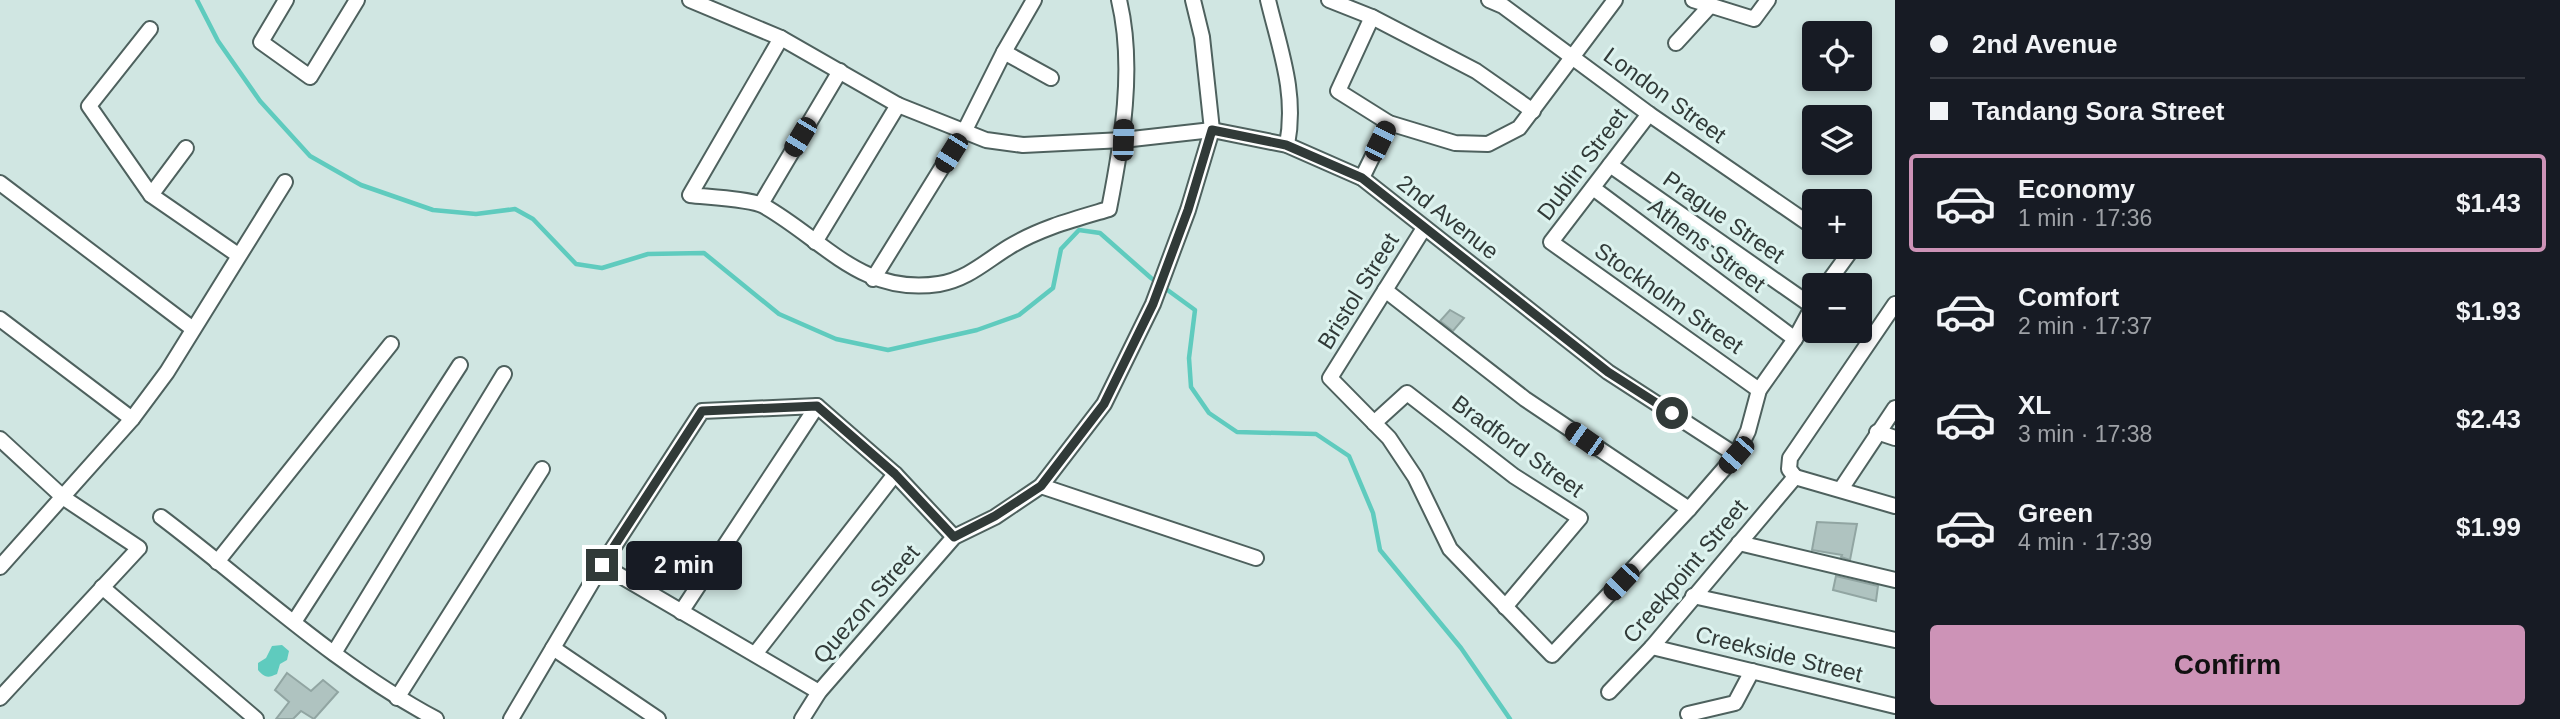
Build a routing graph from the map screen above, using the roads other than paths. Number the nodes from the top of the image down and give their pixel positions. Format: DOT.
graph roads {
  1 [pos="286,0"];
  2 [pos="357,0"];
  3 [pos="690,0"];
  4 [pos="1034,0"];
  5 [pos="1119,0"];
  6 [pos="1193,0"];
  7 [pos="1268,0"];
  8 [pos="1329,0"];
  9 [pos="1489,0"];
  10 [pos="1615,0"];
  11 [pos="1693,0"];
  12 [pos="1768,0"];
  13 [pos="1709,6"];
  14 [pos="1372,17"];
  15 [pos="150,29"];
  16 [pos="781,38"];
  17 [pos="1676,43"];
  18 [pos="1004,52"];
  19 [pos="1574,56"];
  20 [pos="840,71"];
  21 [pos="1051,78"];
  22 [pos="898,106"];
  23 [pos="1533,111"];
  24 [pos="1649,114"];
  25 [pos="1389,123"];
  26 [pos="1212,130"];
  27 [pos="964,132"];
  28 [pos="1123,140"];
  29 [pos="1286,145"];
  30 [pos="186,148"];
  31 [pos="1610,165"];
  32 [pos="1362,178"];
  33 [pos="285,182"];
  34 [pos="0,183"];
  35 [pos="1593,188"];
  36 [pos="151,195"];
  37 [pos="761,204"];
  38 [pos="1802,219"];
  39 [pos="1424,228"];
  40 [pos="815,242"];
  41 [pos="1552,242"];
  42 [pos="238,255"];
  43 [pos="873,279"];
  44 [pos="1385,290"];
  45 [pos="1802,296"];
  46 [pos="1895,304"];
  47 [pos="0,319"];
  48 [pos="1802,324"];
  49 [pos="193,329"];
  50 [pos="1794,339"];
  51 [pos="391,344"];
  52 [pos="460,365"];
  53 [pos="504,374"];
  54 [pos="1759,390"];
  55 [pos="817,406"];
  56 [pos="1895,408"];
  57 [pos="132,419"];
  58 [pos="1374,423"];
  59 [pos="1877,432"];
  60 [pos="1895,438"];
  61 [pos="0,439"];
  62 [pos="1736,455"];
  63 [pos="542,469"];
  64 [pos="895,474"];
  65 [pos="1795,477"];
  66 [pos="1041,486"];
  67 [pos="1841,489"];
  68 [pos="64,498"];
  69 [pos="1895,506"];
  70 [pos="1689,509"];
  71 [pos="161,517"];
  72 [pos="954,537"];
  73 [pos="1739,543"];
  74 [pos="1256,558"];
  75 [pos="217,562"];
  76 [pos="602,565"];
  77 [pos="0,567"];
  78 [pos="1895,580"];
  79 [pos="102,587"];
  80 [pos="1693,596"];
  81 [pos="1505,607"];
  82 [pos="681,612"];
  83 [pos="294,622"];
  84 [pos="1895,640"];
  85 [pos="1652,647"];
  86 [pos="553,648"];
  87 [pos="334,653"];
  88 [pos="755,654"];
  89 [pos="1752,671"];
  90 [pos="820,692"];
  91 [pos="1609,692"];
  92 [pos="0,698"];
  93 [pos="397,698"];
  94 [pos="1895,706"];
  95 [pos="1688,714"];
  96 [pos="256,719"];
  97 [pos="436,719"];
  98 [pos="511,719"];
  99 [pos="658,719"];
  100 [pos="802,719"];
  1 -- 2 [label="street"];
  3 -- 16 [label="street, 2nd Avenue"];
  4 -- 18 [label="street"];
  5 -- 28 [label="street"];
  6 -- 26 [label="street"];
  7 -- 29 [label="street"];
  8 -- 14 [label="street"];
  9 -- 19 [label="street, London Street"];
  10 -- 19 [label="street"];
  11 -- 13 [label="street"];
  12 -- 13 [label="street"];
  13 -- 17 [label="street"];
  14 -- 23 [label="street"];
  14 -- 25 [label="street"];
  15 -- 36 [label="street"];
  16 -- 20 [label="street, 2nd Avenue"];
  16 -- 37 [label="street"];
  18 -- 21 [label="street"];
  18 -- 27 [label="street"];
  19 -- 23 [label="street"];
  19 -- 24 [label="street, London Street"];
  20 -- 22 [label="street, 2nd Avenue"];
  20 -- 37 [label="street"];
  22 -- 27 [label="street, 2nd Avenue"];
  22 -- 40 [label="street"];
  23 -- 25 [label="street"];
  24 -- 31 [label="street, Dublin Street"];
  24 -- 38 [label="street, London Street"];
  25 -- 32 [label="street"];
  26 -- 28 [label="street, 2nd Avenue"];
  26 -- 29 [label="street, 2nd Avenue"];
  26 -- 66 [label="street, Quezon Street"];
  27 -- 28 [label="street, 2nd Avenue"];
  27 -- 43 [label="street"];
  28 -- 43 [label="street"];
  29 -- 32 [label="street, 2nd Avenue"];
  30 -- 36 [label="street"];
  31 -- 35 [label="street, Dublin Street"];
  31 -- 45 [label="street, Prague Street"];
  32 -- 39 [label="street, 2nd Avenue"];
  33 -- 42 [label="street"];
  34 -- 49 [label="street"];
  35 -- 41 [label="street, Dublin Street"];
  35 -- 50 [label="street, Athens Street"];
  36 -- 42 [label="street"];
  37 -- 40 [label="street"];
  39 -- 44 [label="street, Bristol Street"];
  39 -- 62 [label="street, 2nd Avenue"];
  40 -- 43 [label="street"];
  41 -- 54 [label="street, Stockholm Street"];
  42 -- 49 [label="street"];
  44 -- 58 [label="street, Bristol Street"];
  44 -- 70 [label="street"];
  46 -- 65 [label="street"];
  47 -- 57 [label="street"];
  48 -- 50 [label="street"];
  49 -- 57 [label="street"];
  50 -- 54 [label="street"];
  51 -- 75 [label="street"];
  52 -- 83 [label="street"];
  53 -- 87 [label="street"];
  54 -- 62 [label="street"];
  55 -- 64 [label="street"];
  55 -- 76 [label="street"];
  55 -- 82 [label="street"];
  56 -- 59 [label="street"];
  57 -- 68 [label="street"];
  58 -- 81 [label="street"];
  58 -- 81 [label="street, Bradford Street"];
  59 -- 60 [label="street"];
  59 -- 67 [label="street"];
  61 -- 68 [label="street"];
  62 -- 70 [label="street"];
  63 -- 93 [label="street"];
  64 -- 72 [label="street"];
  64 -- 88 [label="street"];
  65 -- 67 [label="street"];
  65 -- 73 [label="street, Creekpoint Street"];
  66 -- 72 [label="street, Quezon Street"];
  66 -- 74 [label="street"];
  67 -- 69 [label="street"];
  68 -- 77 [label="street"];
  68 -- 79 [label="street"];
  70 -- 81 [label="street"];
  71 -- 75 [label="street"];
  72 -- 90 [label="street, Quezon Street"];
  73 -- 78 [label="street"];
  73 -- 80 [label="street, Creekpoint Street"];
  75 -- 83 [label="street"];
  76 -- 82 [label="street"];
  76 -- 86 [label="street"];
  79 -- 92 [label="street"];
  79 -- 96 [label="street"];
  80 -- 84 [label="street"];
  80 -- 85 [label="street, Creekpoint Street"];
  82 -- 88 [label="street"];
  83 -- 87 [label="street"];
  85 -- 89 [label="street, Creekside Street"];
  85 -- 91 [label="street, Creekpoint Street"];
  86 -- 98 [label="street"];
  86 -- 99 [label="street"];
  87 -- 93 [label="street"];
  88 -- 90 [label="street"];
  89 -- 94 [label="street, Creekside Street"];
  89 -- 95 [label="street"];
  90 -- 100 [label="street, Quezon Street"];
  93 -- 97 [label="street"];
}
